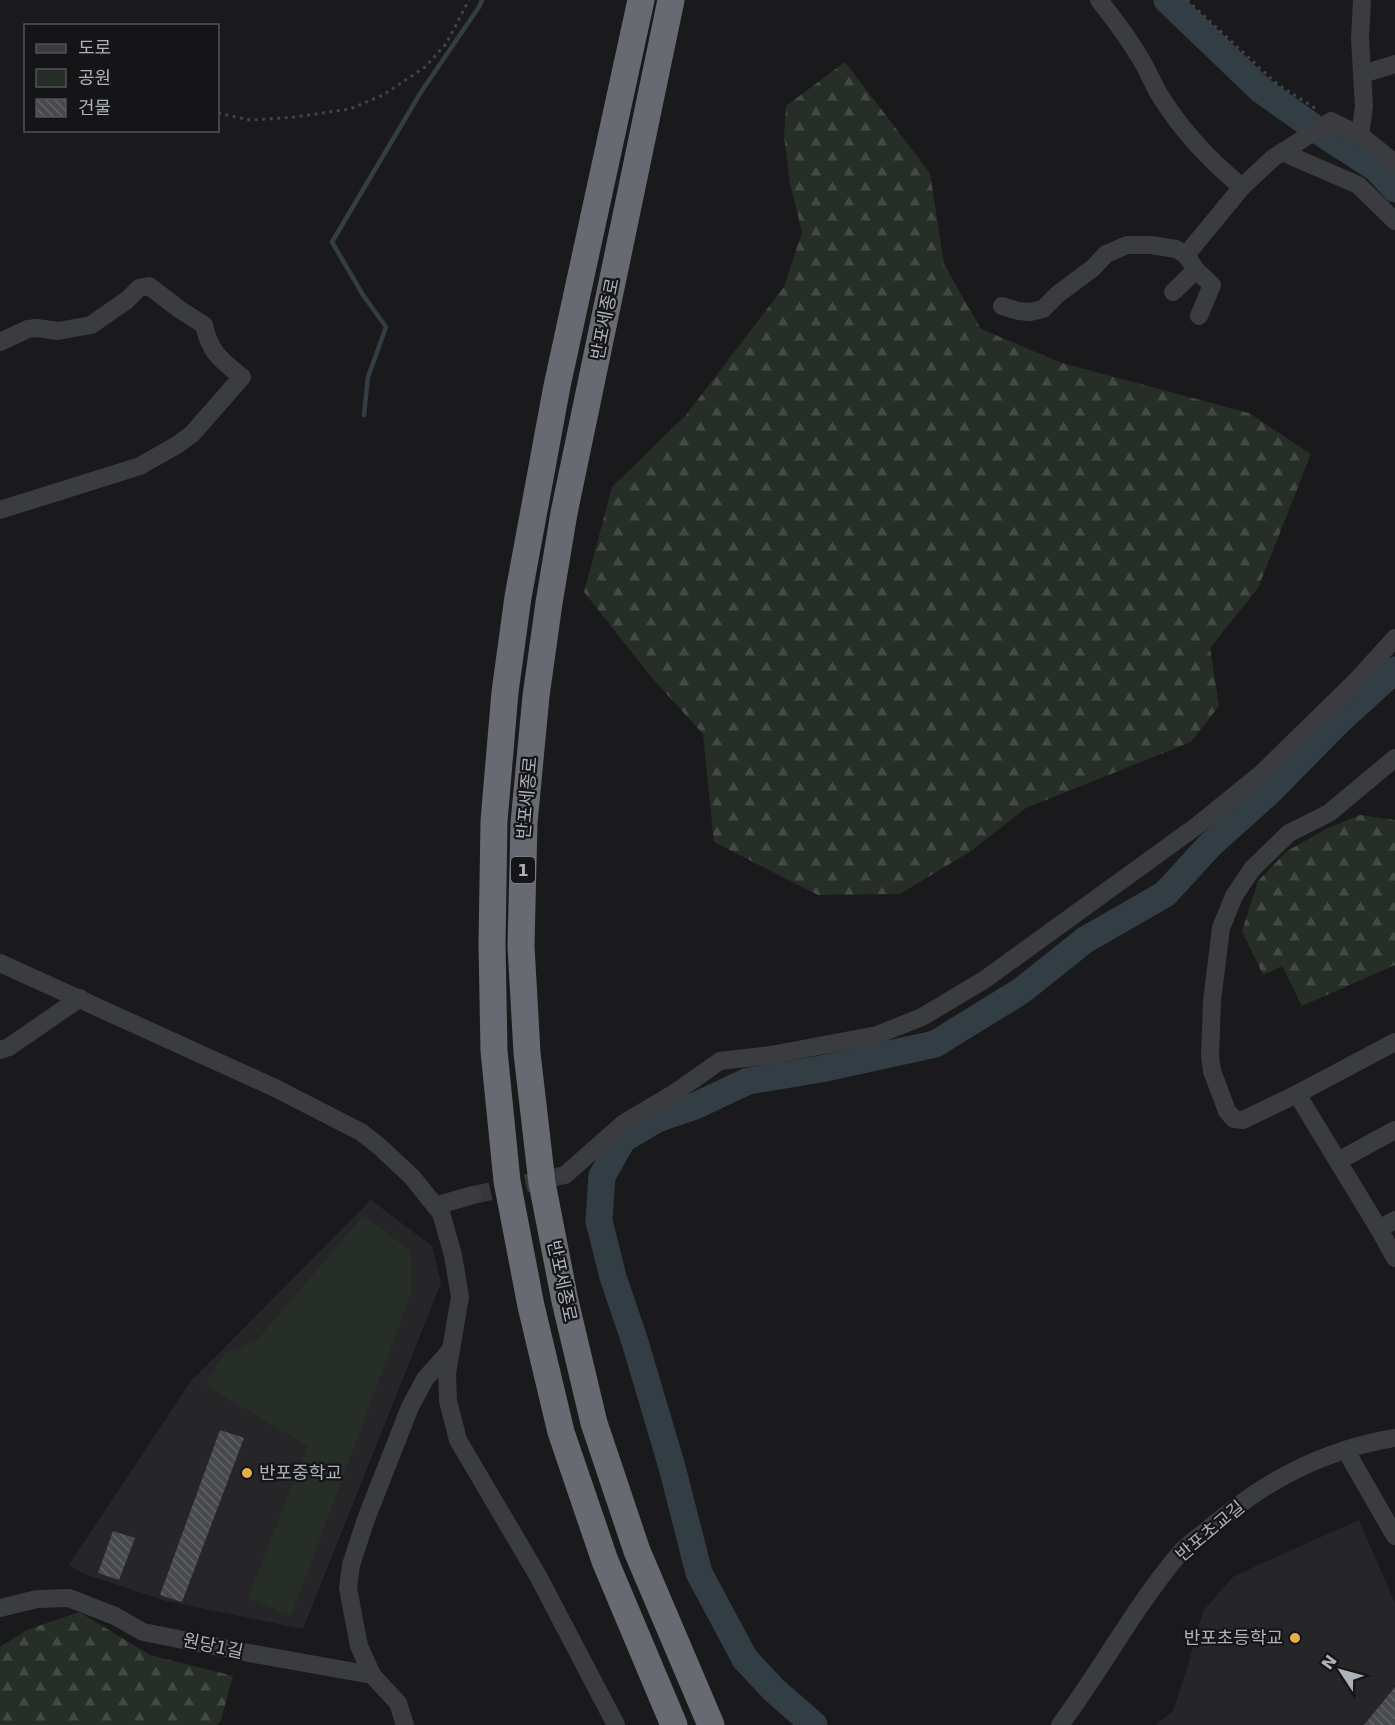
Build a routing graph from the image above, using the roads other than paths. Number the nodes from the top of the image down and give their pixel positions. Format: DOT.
graph roads {
  1 [pos="641,0"];
  2 [pos="671,0"];
  3 [pos="1099,0"];
  4 [pos="1362,0"];
  5 [pos="1395,63"];
  6 [pos="1363,74"];
  7 [pos="1360,135"];
  8 [pos="1288,148"];
  9 [pos="1395,163"];
  10 [pos="1242,187"];
  11 [pos="1395,221"];
  12 [pos="1191,262"];
  13 [pos="1173,292"];
  14 [pos="1002,306"];
  15 [pos="1199,316"];
  16 [pos="0,342"];
  17 [pos="0,510"];
  18 [pos="1395,638"];
  19 [pos="1395,758"];
  20 [pos="0,963"];
  21 [pos="80,998"];
  22 [pos="1395,1042"];
  23 [pos="0,1050"];
  24 [pos="1297,1094"];
  25 [pos="1395,1130"];
  26 [pos="1338,1161"];
  27 [pos="565,1175"];
  28 [pos="473,1195"];
  29 [pos="435,1206"];
  30 [pos="1387,1224"];
  31 [pos="1395,1258"];
  32 [pos="452,1350"];
  33 [pos="1395,1438"];
  34 [pos="1346,1451"];
  35 [pos="1395,1536"];
  36 [pos="0,1608"];
  37 [pos="372,1674"];
  38 [pos="405,1725"];
  39 [pos="616,1725"];
  40 [pos="674,1725"];
  41 [pos="711,1725"];
  42 [pos="1060,1725"];
  1 -- 40 [label="highway, 반포세종로 / 1"];
  2 -- 41 [label="highway, 반포세종로 / 1"];
  3 -- 10 [label="street"];
  4 -- 6 [label="street"];
  5 -- 6 [label="street"];
  6 -- 7 [label="street"];
  7 -- 8 [label="street"];
  7 -- 9 [label="street"];
  8 -- 10 [label="street"];
  8 -- 11 [label="street"];
  10 -- 12 [label="street"];
  12 -- 13 [label="street"];
  12 -- 14 [label="street"];
  12 -- 15 [label="street"];
  16 -- 17 [label="street"];
  18 -- 27 [label="street"];
  19 -- 24 [label="street"];
  20 -- 21 [label="street"];
  21 -- 23 [label="street"];
  21 -- 29 [label="street"];
  22 -- 24 [label="street"];
  24 -- 26 [label="street"];
  25 -- 26 [label="street"];
  26 -- 30 [label="street"];
  28 -- 29 [label="street"];
  29 -- 32 [label="street"];
  30 -- 31 [label="street"];
  32 -- 37 [label="street"];
  32 -- 39 [label="street"];
  33 -- 34 [label="street, 반포초교길"];
  34 -- 35 [label="street"];
  34 -- 42 [label="street, 반포초교길"];
  36 -- 37 [label="street, 원당1길"];
  37 -- 38 [label="street"];
}
